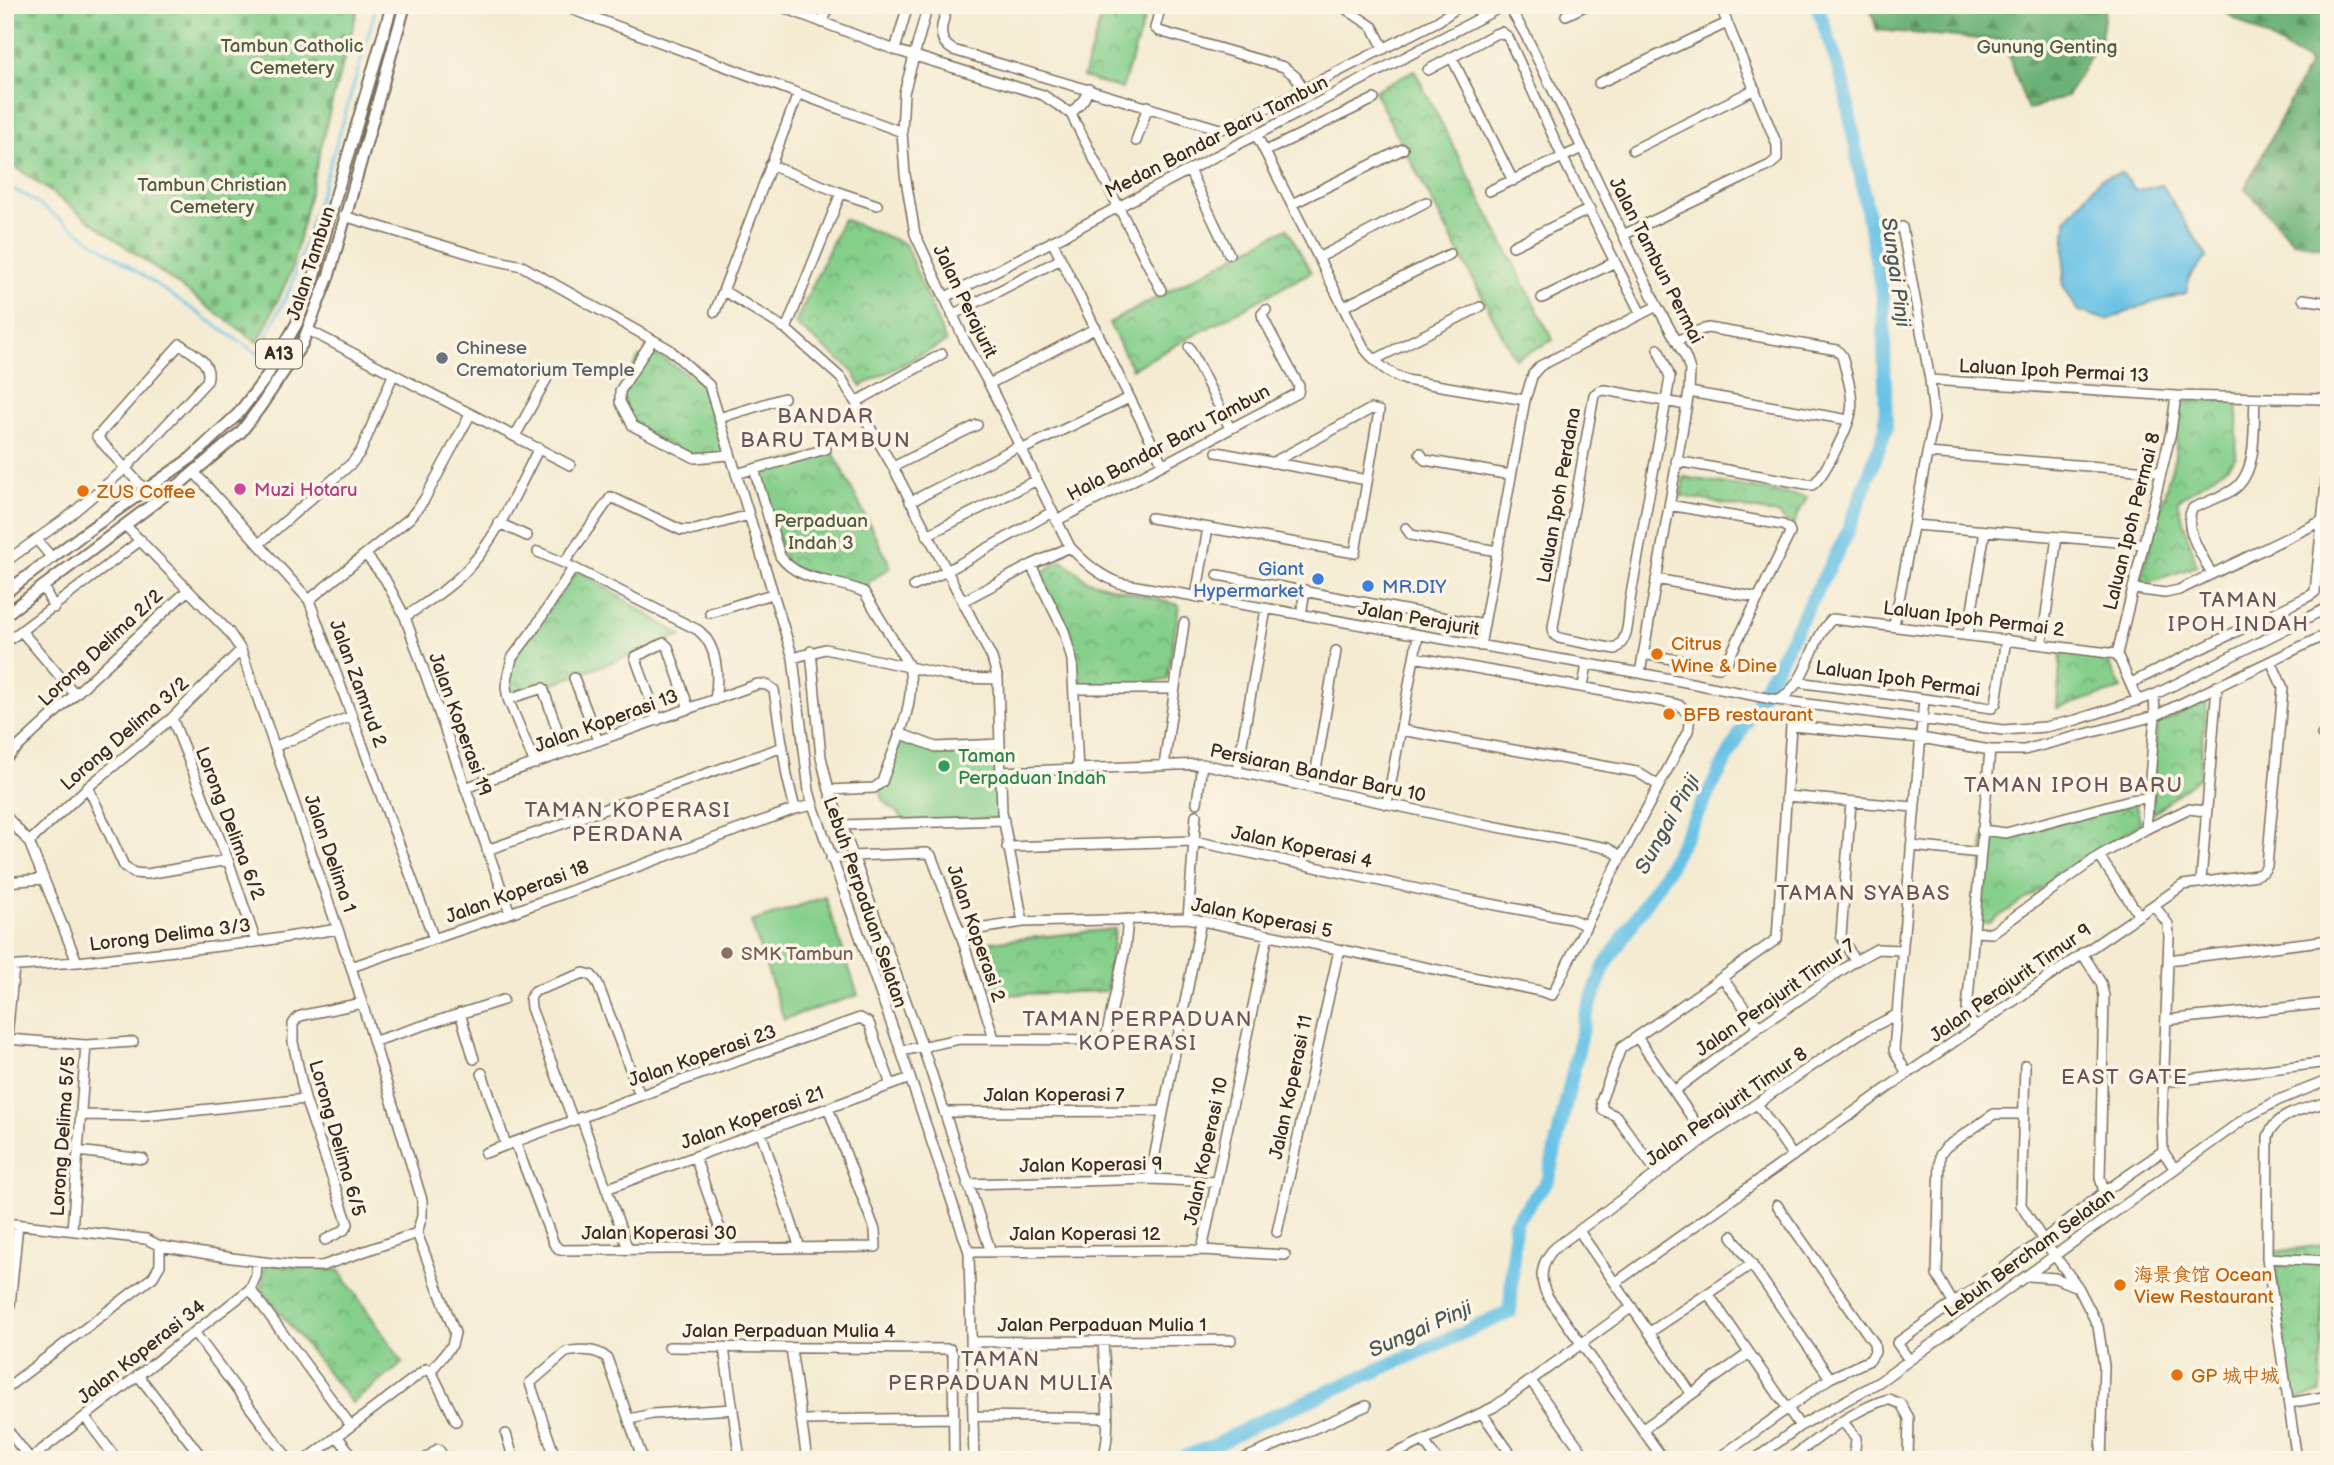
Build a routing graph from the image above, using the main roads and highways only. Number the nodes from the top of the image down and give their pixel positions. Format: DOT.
graph roads {
  1 [pos="392,5"];
  2 [pos="405,5"];
  3 [pos="5,593"];
  4 [pos="5,614"];
  1 -- 3 [label="main road, Jalan Tambun / A13"];
  2 -- 4 [label="main road, Jalan Tambun / A13"];
}
